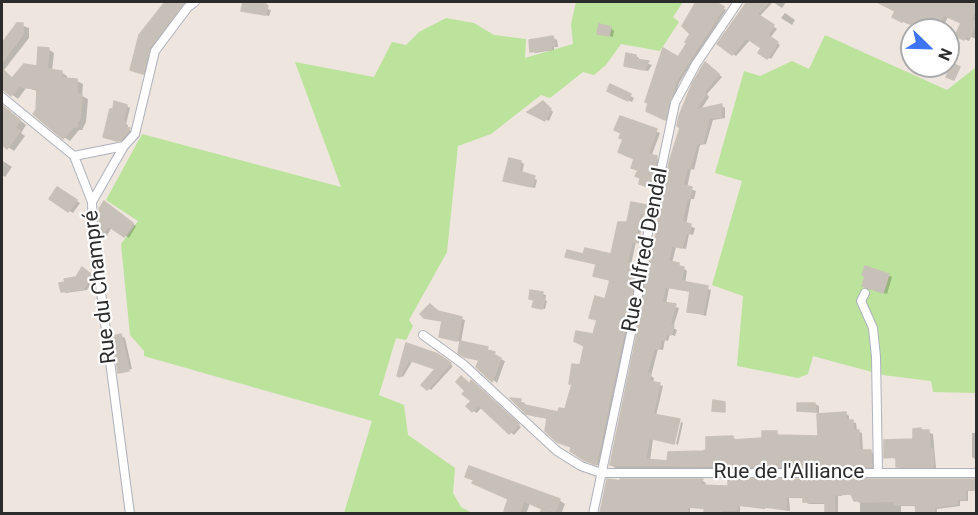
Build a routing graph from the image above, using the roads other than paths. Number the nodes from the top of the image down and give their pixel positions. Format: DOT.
graph roads {
  1 [pos="195,2"];
  2 [pos="738,2"];
  3 [pos="2,98"];
  4 [pos="124,146"];
  5 [pos="74,156"];
  6 [pos="92,202"];
  7 [pos="865,293"];
  8 [pos="423,335"];
  9 [pos="602,473"];
  10 [pos="878,473"];
  11 [pos="976,473"];
  12 [pos="130,513"];
  13 [pos="593,513"];
  1 -- 4 [label="street"];
  2 -- 9 [label="street, Rue Alfred Dendal"];
  3 -- 5 [label="street, Rue du Champré"];
  4 -- 5 [label="street"];
  4 -- 6 [label="street"];
  5 -- 6 [label="street, Rue du Champré"];
  6 -- 12 [label="street, Rue du Champré"];
  7 -- 10 [label="street"];
  8 -- 9 [label="street"];
  9 -- 10 [label="street, Rue de l'Alliance"];
  9 -- 13 [label="street, Rue Alfred Dendal"];
  10 -- 11 [label="street, Rue de l'Alliance"];
}
